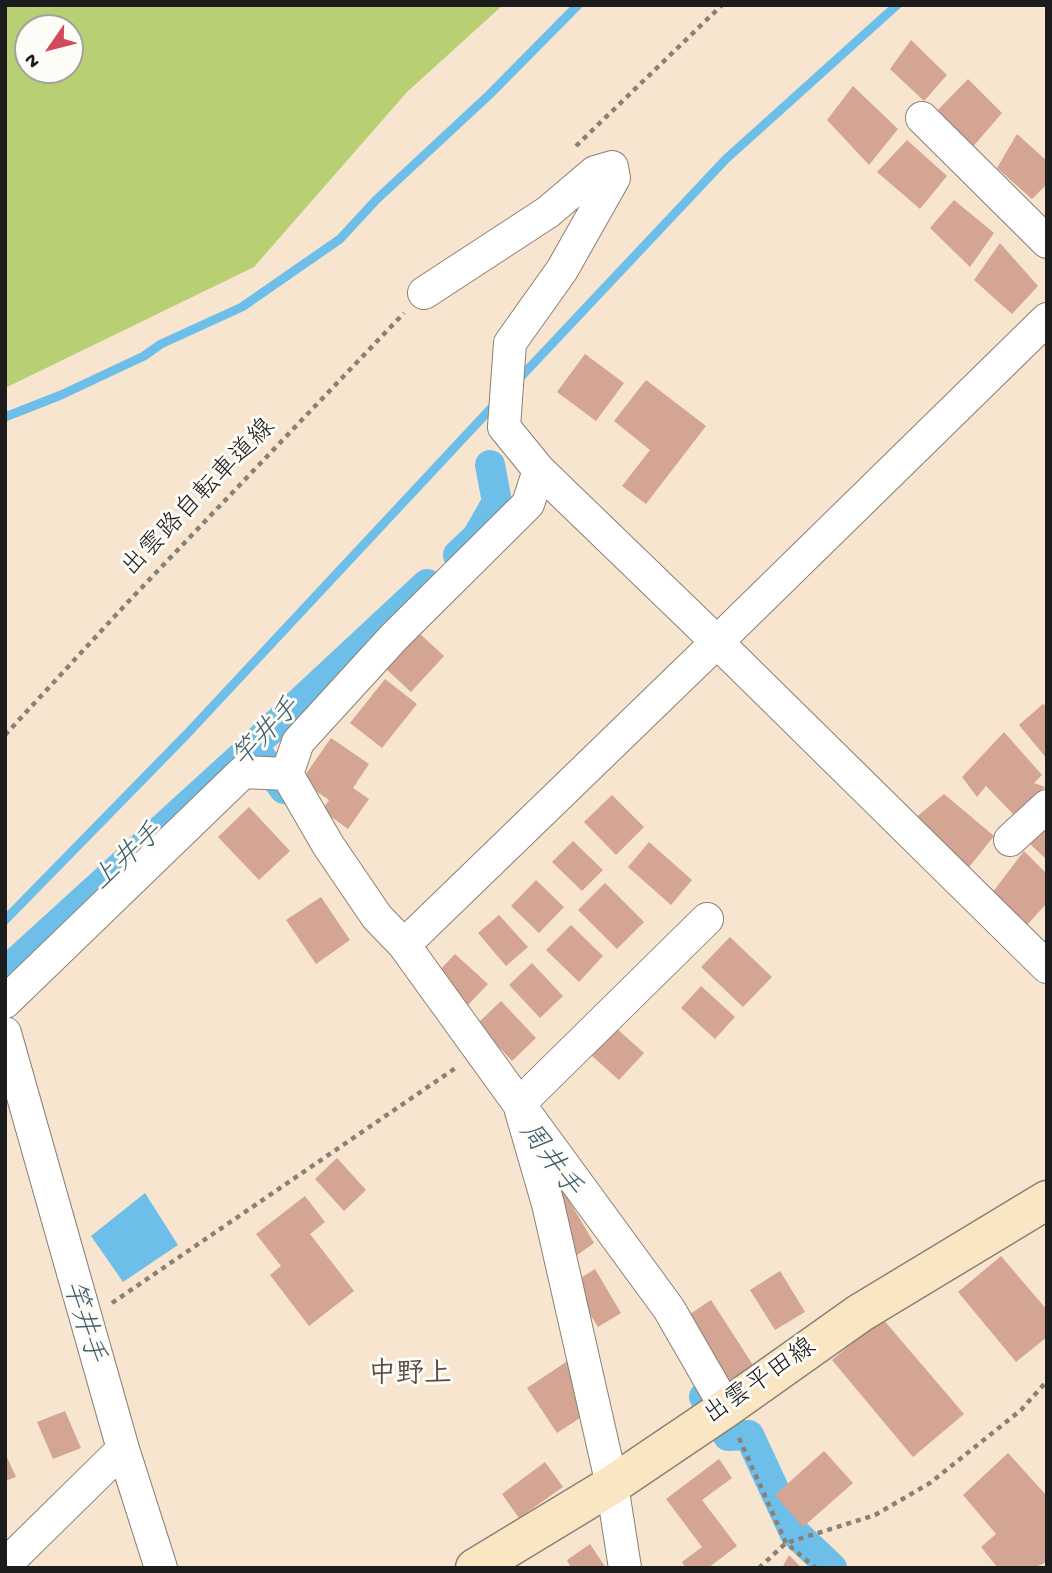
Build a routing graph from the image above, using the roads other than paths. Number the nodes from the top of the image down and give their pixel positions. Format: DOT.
graph roads {
  1 [pos="922,118"];
  2 [pos="1047,242"];
  3 [pos="424,292"];
  4 [pos="1047,319"];
  5 [pos="539,470"];
  6 [pos="717,642"];
  7 [pos="287,774"];
  8 [pos="1047,806"];
  9 [pos="1010,840"];
  10 [pos="707,919"];
  11 [pos="404,945"];
  12 [pos="1047,967"];
  13 [pos="5,1002"];
  14 [pos="5,1033"];
  15 [pos="519,1104"];
  16 [pos="1047,1200"];
  17 [pos="726,1408"];
  18 [pos="123,1449"];
  19 [pos="612,1485"];
  20 [pos="5,1565"];
  21 [pos="161,1568"];
  22 [pos="475,1568"];
  23 [pos="625,1568"];
  1 -- 2 [label="street"];
  3 -- 5 [label="street"];
  4 -- 6 [label="street"];
  5 -- 6 [label="street"];
  5 -- 7 [label="street"];
  6 -- 11 [label="street"];
  6 -- 12 [label="street"];
  7 -- 11 [label="street"];
  7 -- 13 [label="street"];
  8 -- 9 [label="street"];
  10 -- 15 [label="street"];
  11 -- 15 [label="street"];
  14 -- 18 [label="street"];
  15 -- 17 [label="street"];
  15 -- 19 [label="street"];
  16 -- 17 [label="main road, 出雲平田線"];
  17 -- 19 [label="main road, 出雲平田線"];
  18 -- 20 [label="street"];
  18 -- 21 [label="street"];
  19 -- 22 [label="main road, 出雲平田線"];
  19 -- 23 [label="street"];
}
